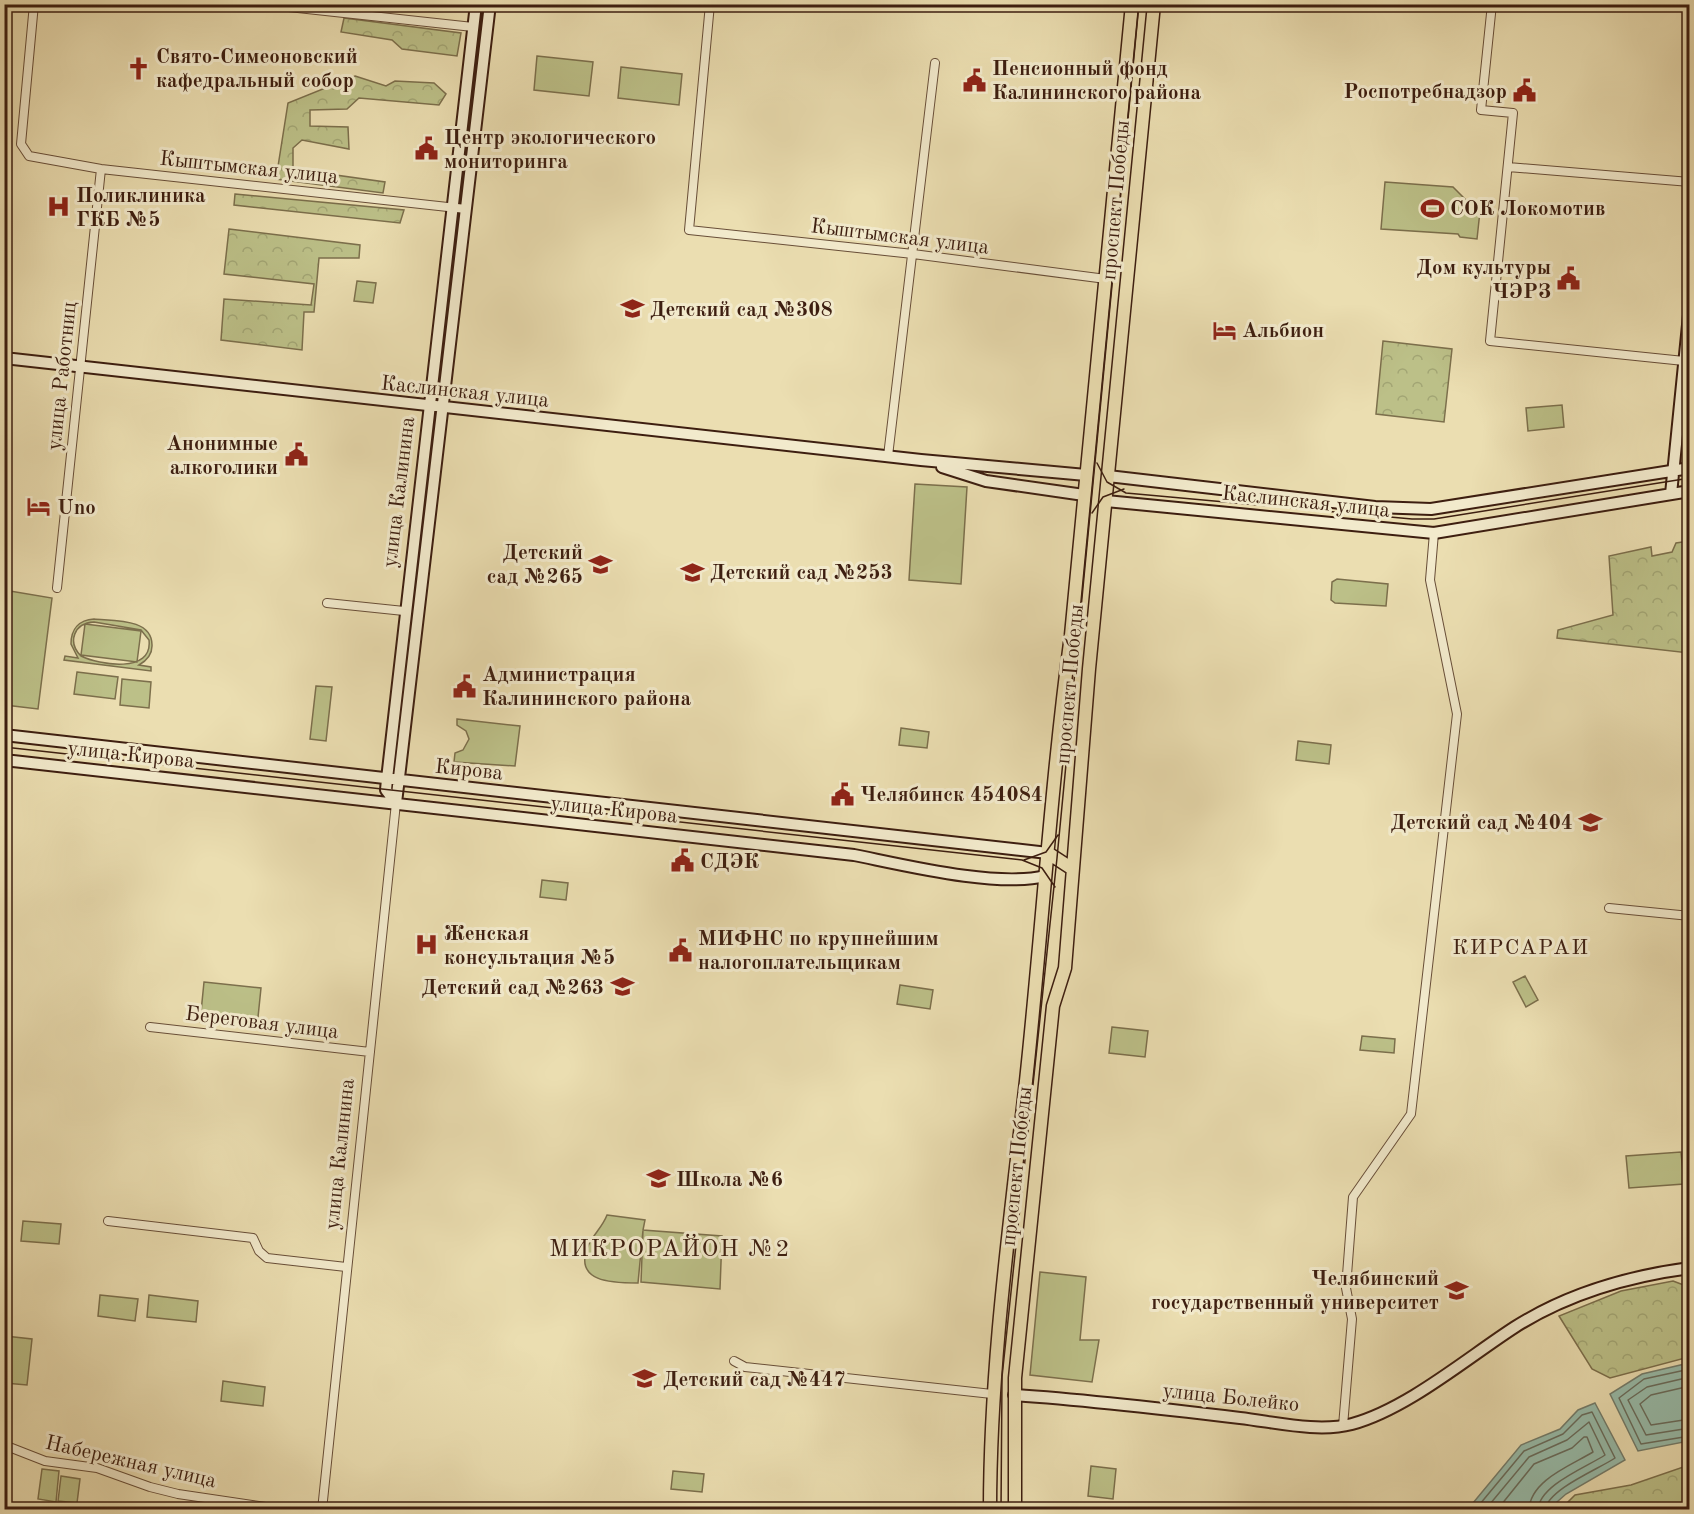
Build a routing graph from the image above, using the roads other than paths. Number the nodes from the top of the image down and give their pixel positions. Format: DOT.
graph roads {
  1 [pos="34,4"];
  2 [pos="261,4"];
  3 [pos="476,4"];
  4 [pos="490,4"];
  5 [pos="710,4"];
  6 [pos="1132,4"];
  7 [pos="1154,4"];
  8 [pos="1492,4"];
  9 [pos="473,27"];
  10 [pos="935,63"];
  11 [pos="1508,167"];
  12 [pos="101,169"];
  13 [pos="1689,183"];
  14 [pos="452,207"];
  15 [pos="466,209"];
  16 [pos="913,254"];
  17 [pos="1106,279"];
  18 [pos="1689,305"];
  19 [pos="4,358"];
  20 [pos="1684,361"];
  21 [pos="80,367"];
  22 [pos="428,406"];
  23 [pos="443,408"];
  24 [pos="888,456"];
  25 [pos="921,460"];
  26 [pos="1689,468"];
  27 [pos="1673,471"];
  28 [pos="1086,475"];
  29 [pos="1108,476"];
  30 [pos="1689,492"];
  31 [pos="1671,494"];
  32 [pos="1084,495"];
  33 [pos="1106,501"];
  34 [pos="1434,532"];
  35 [pos="57,588"];
  36 [pos="327,603"];
  37 [pos="404,612"];
  38 [pos="4,735"];
  39 [pos="4,760"];
  40 [pos="387,779"];
  41 [pos="399,780"];
  42 [pos="396,802"];
  43 [pos="1048,853"];
  44 [pos="1071,868"];
  45 [pos="1045,876"];
  46 [pos="1609,908"];
  47 [pos="1689,916"];
  48 [pos="150,1027"];
  49 [pos="370,1052"];
  50 [pos="108,1221"];
  51 [pos="346,1267"];
  52 [pos="1689,1268"];
  53 [pos="734,1361"];
  54 [pos="992,1394"];
  55 [pos="1014,1395"];
  56 [pos="1343,1426"];
  57 [pos="4,1445"];
  58 [pos="286,1509"];
  59 [pos="322,1509"];
  60 [pos="990,1509"];
  61 [pos="1015,1509"];
  1 -- 12 [label="street, Кыштымская улица"];
  2 -- 9 [label="street"];
  3 -- 9 [label="main road, улица Калинина"];
  4 -- 15 [label="main road, улица Калинина"];
  5 -- 16 [label="street, Кыштымская улица"];
  6 -- 17 [label="main road, проспект Победы"];
  7 -- 29 [label="main road, проспект Победы"];
  8 -- 11 [label="street"];
  9 -- 14 [label="main road, улица Калинина"];
  10 -- 16 [label="street"];
  11 -- 13 [label="street"];
  11 -- 20 [label="street"];
  12 -- 14 [label="street, Кыштымская улица"];
  12 -- 21 [label="street, улица Работниц"];
  14 -- 15 [label="street, Кыштымская улица"];
  14 -- 22 [label="main road, улица Калинина"];
  15 -- 23 [label="main road, улица Калинина"];
  16 -- 17 [label="street, Кыштымская улица"];
  16 -- 24 [label="street"];
  17 -- 28 [label="main road, проспект Победы"];
  18 -- 20 [label="main road"];
  19 -- 21 [label="main road, Каслинская улица"];
  20 -- 27 [label="main road"];
  21 -- 22 [label="main road, Каслинская улица"];
  21 -- 35 [label="street, улица Работниц"];
  22 -- 23 [label="main road, Каслинская улица"];
  22 -- 37 [label="main road, улица Калинина"];
  23 -- 24 [label="main road, Каслинская улица"];
  23 -- 41 [label="main road, улица Калинина"];
  24 -- 25 [label="main road, Каслинская улица"];
  25 -- 28 [label="main road, Каслинская улица"];
  25 -- 32 [label="main road, Каслинская улица"];
  26 -- 27 [label="main road, Каслинская улица"];
  27 -- 29 [label="main road, Каслинская улица"];
  27 -- 31 [label="main road"];
  28 -- 29 [label="main road, Каслинская улица"];
  28 -- 32 [label="main road, проспект Победы"];
  29 -- 33 [label="main road, проспект Победы"];
  30 -- 31 [label="main road, Каслинская улица"];
  31 -- 34 [label="main road, Каслинская улица"];
  32 -- 33 [label="main road, Каслинская улица"];
  32 -- 43 [label="main road, проспект Победы"];
  33 -- 34 [label="main road, Каслинская улица"];
  33 -- 44 [label="main road, проспект Победы"];
  34 -- 56 [label="street"];
  36 -- 37 [label="street"];
  37 -- 40 [label="main road, улица Калинина"];
  38 -- 40 [label="main road, Кирова"];
  39 -- 42 [label="main road, улица Кирова"];
  40 -- 41 [label="main road, Кирова"];
  40 -- 42 [label="main road, улица Калинина"];
  41 -- 42 [label="main road, улица Калинина"];
  41 -- 43 [label="main road, Кирова"];
  42 -- 45 [label="main road, улица Кирова"];
  42 -- 49 [label="street, улица Калинина"];
  43 -- 44 [label="main road"];
  43 -- 45 [label="main road, проспект Победы"];
  44 -- 45 [label="main road, улица Кирова"];
  44 -- 55 [label="main road, проспект Победы"];
  45 -- 54 [label="main road, проспект Победы"];
  46 -- 47 [label="street"];
  48 -- 49 [label="street, Береговая улица"];
  49 -- 51 [label="street, улица Калинина"];
  50 -- 51 [label="street"];
  51 -- 59 [label="street, улица Калинина"];
  52 -- 56 [label="main road, улица Болейко"];
  53 -- 54 [label="street, улица Болейко"];
  54 -- 55 [label="main road, улица Болейко"];
  54 -- 60 [label="main road, проспект Победы"];
  55 -- 56 [label="main road, улица Болейко"];
  55 -- 61 [label="main road, проспект Победы"];
  57 -- 58 [label="street, Набережная улица"];
}
